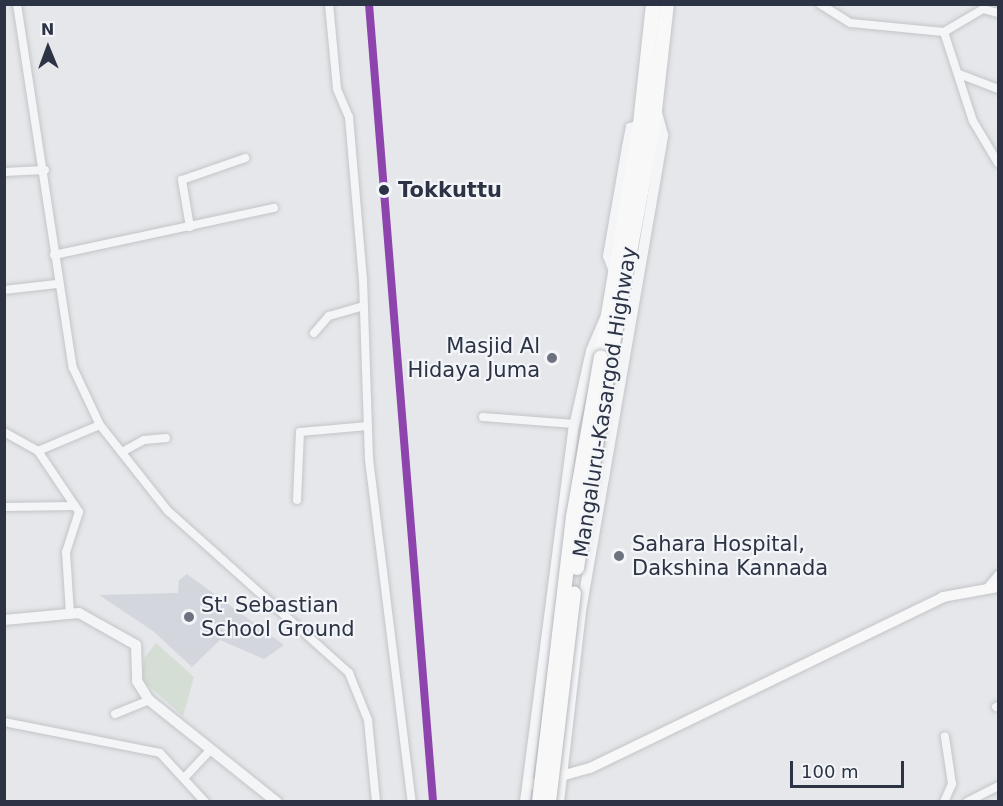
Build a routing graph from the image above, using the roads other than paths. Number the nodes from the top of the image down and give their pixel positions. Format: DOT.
graph roads {
  1 [pos="17,4"];
  2 [pos="329,4"];
  3 [pos="653,4"];
  4 [pos="667,4"];
  5 [pos="820,4"];
  6 [pos="999,13"];
  7 [pos="944,32"];
  8 [pos="959,74"];
  9 [pos="999,89"];
  10 [pos="655,103"];
  11 [pos="245,158"];
  12 [pos="999,164"];
  13 [pos="45,170"];
  14 [pos="4,172"];
  15 [pos="274,208"];
  16 [pos="190,227"];
  17 [pos="54,255"];
  18 [pos="57,284"];
  19 [pos="4,290"];
  20 [pos="361,307"];
  21 [pos="608,313"];
  22 [pos="314,333"];
  23 [pos="605,358"];
  24 [pos="483,417"];
  25 [pos="99,424"];
  26 [pos="574,424"];
  27 [pos="368,426"];
  28 [pos="4,432"];
  29 [pos="166,438"];
  30 [pos="38,451"];
  31 [pos="122,452"];
  32 [pos="297,500"];
  33 [pos="75,506"];
  34 [pos="4,507"];
  35 [pos="999,575"];
  36 [pos="993,587"];
  37 [pos="70,614"];
  38 [pos="4,621"];
  39 [pos="149,700"];
  40 [pos="115,714"];
  41 [pos="4,722"];
  42 [pos="945,737"];
  43 [pos="210,750"];
  44 [pos="186,777"];
  45 [pos="560,779"];
  46 [pos="529,785"];
  47 [pos="999,786"];
  48 [pos="205,801"];
  49 [pos="277,801"];
  50 [pos="376,801"];
  51 [pos="412,801"];
  52 [pos="525,801"];
  53 [pos="539,801"];
  54 [pos="549,801"];
  55 [pos="558,801"];
  56 [pos="944,801"];
  57 [pos="967,801"];
  1 -- 13 [label="street"];
  2 -- 20 [label="street"];
  3 -- 21 [label="highway, Mangaluru-Kasargod Highway"];
  4 -- 10 [label="highway, Mangaluru-Kasargod Highway"];
  5 -- 7 [label="street"];
  6 -- 7 [label="street"];
  7 -- 8 [label="street"];
  8 -- 9 [label="street"];
  8 -- 12 [label="street"];
  10 -- 23 [label="highway, Mangaluru-Kasargod Highway"];
  10 -- 45 [label="street"];
  11 -- 16 [label="street"];
  13 -- 14 [label="street"];
  13 -- 17 [label="street"];
  15 -- 16 [label="street"];
  16 -- 17 [label="street"];
  17 -- 18 [label="street"];
  18 -- 19 [label="street"];
  18 -- 25 [label="street"];
  20 -- 22 [label="street"];
  20 -- 27 [label="street"];
  21 -- 23 [label="highway, Mangaluru-Kasargod Highway"];
  21 -- 26 [label="street"];
  23 -- 53 [label="highway, Mangaluru-Kasargod Highway, bridge"];
  23 -- 54 [label="highway, Mangaluru-Kasargod Highway, bridge"];
  24 -- 26 [label="street"];
  25 -- 30 [label="street"];
  25 -- 31 [label="street"];
  26 -- 46 [label="street"];
  27 -- 32 [label="street"];
  27 -- 51 [label="street"];
  28 -- 30 [label="street"];
  29 -- 31 [label="street"];
  30 -- 33 [label="street"];
  31 -- 50 [label="street"];
  33 -- 34 [label="street"];
  33 -- 37 [label="street"];
  35 -- 36 [label="street"];
  36 -- 45 [label="main road"];
  37 -- 38 [label="street"];
  37 -- 39 [label="street"];
  39 -- 40 [label="street"];
  39 -- 43 [label="street"];
  41 -- 44 [label="street"];
  42 -- 56 [label="street"];
  43 -- 44 [label="street"];
  43 -- 49 [label="street"];
  44 -- 48 [label="street"];
  45 -- 46 [label="main road"];
  45 -- 55 [label="street"];
  46 -- 52 [label="street"];
  47 -- 57 [label="street"];
}
